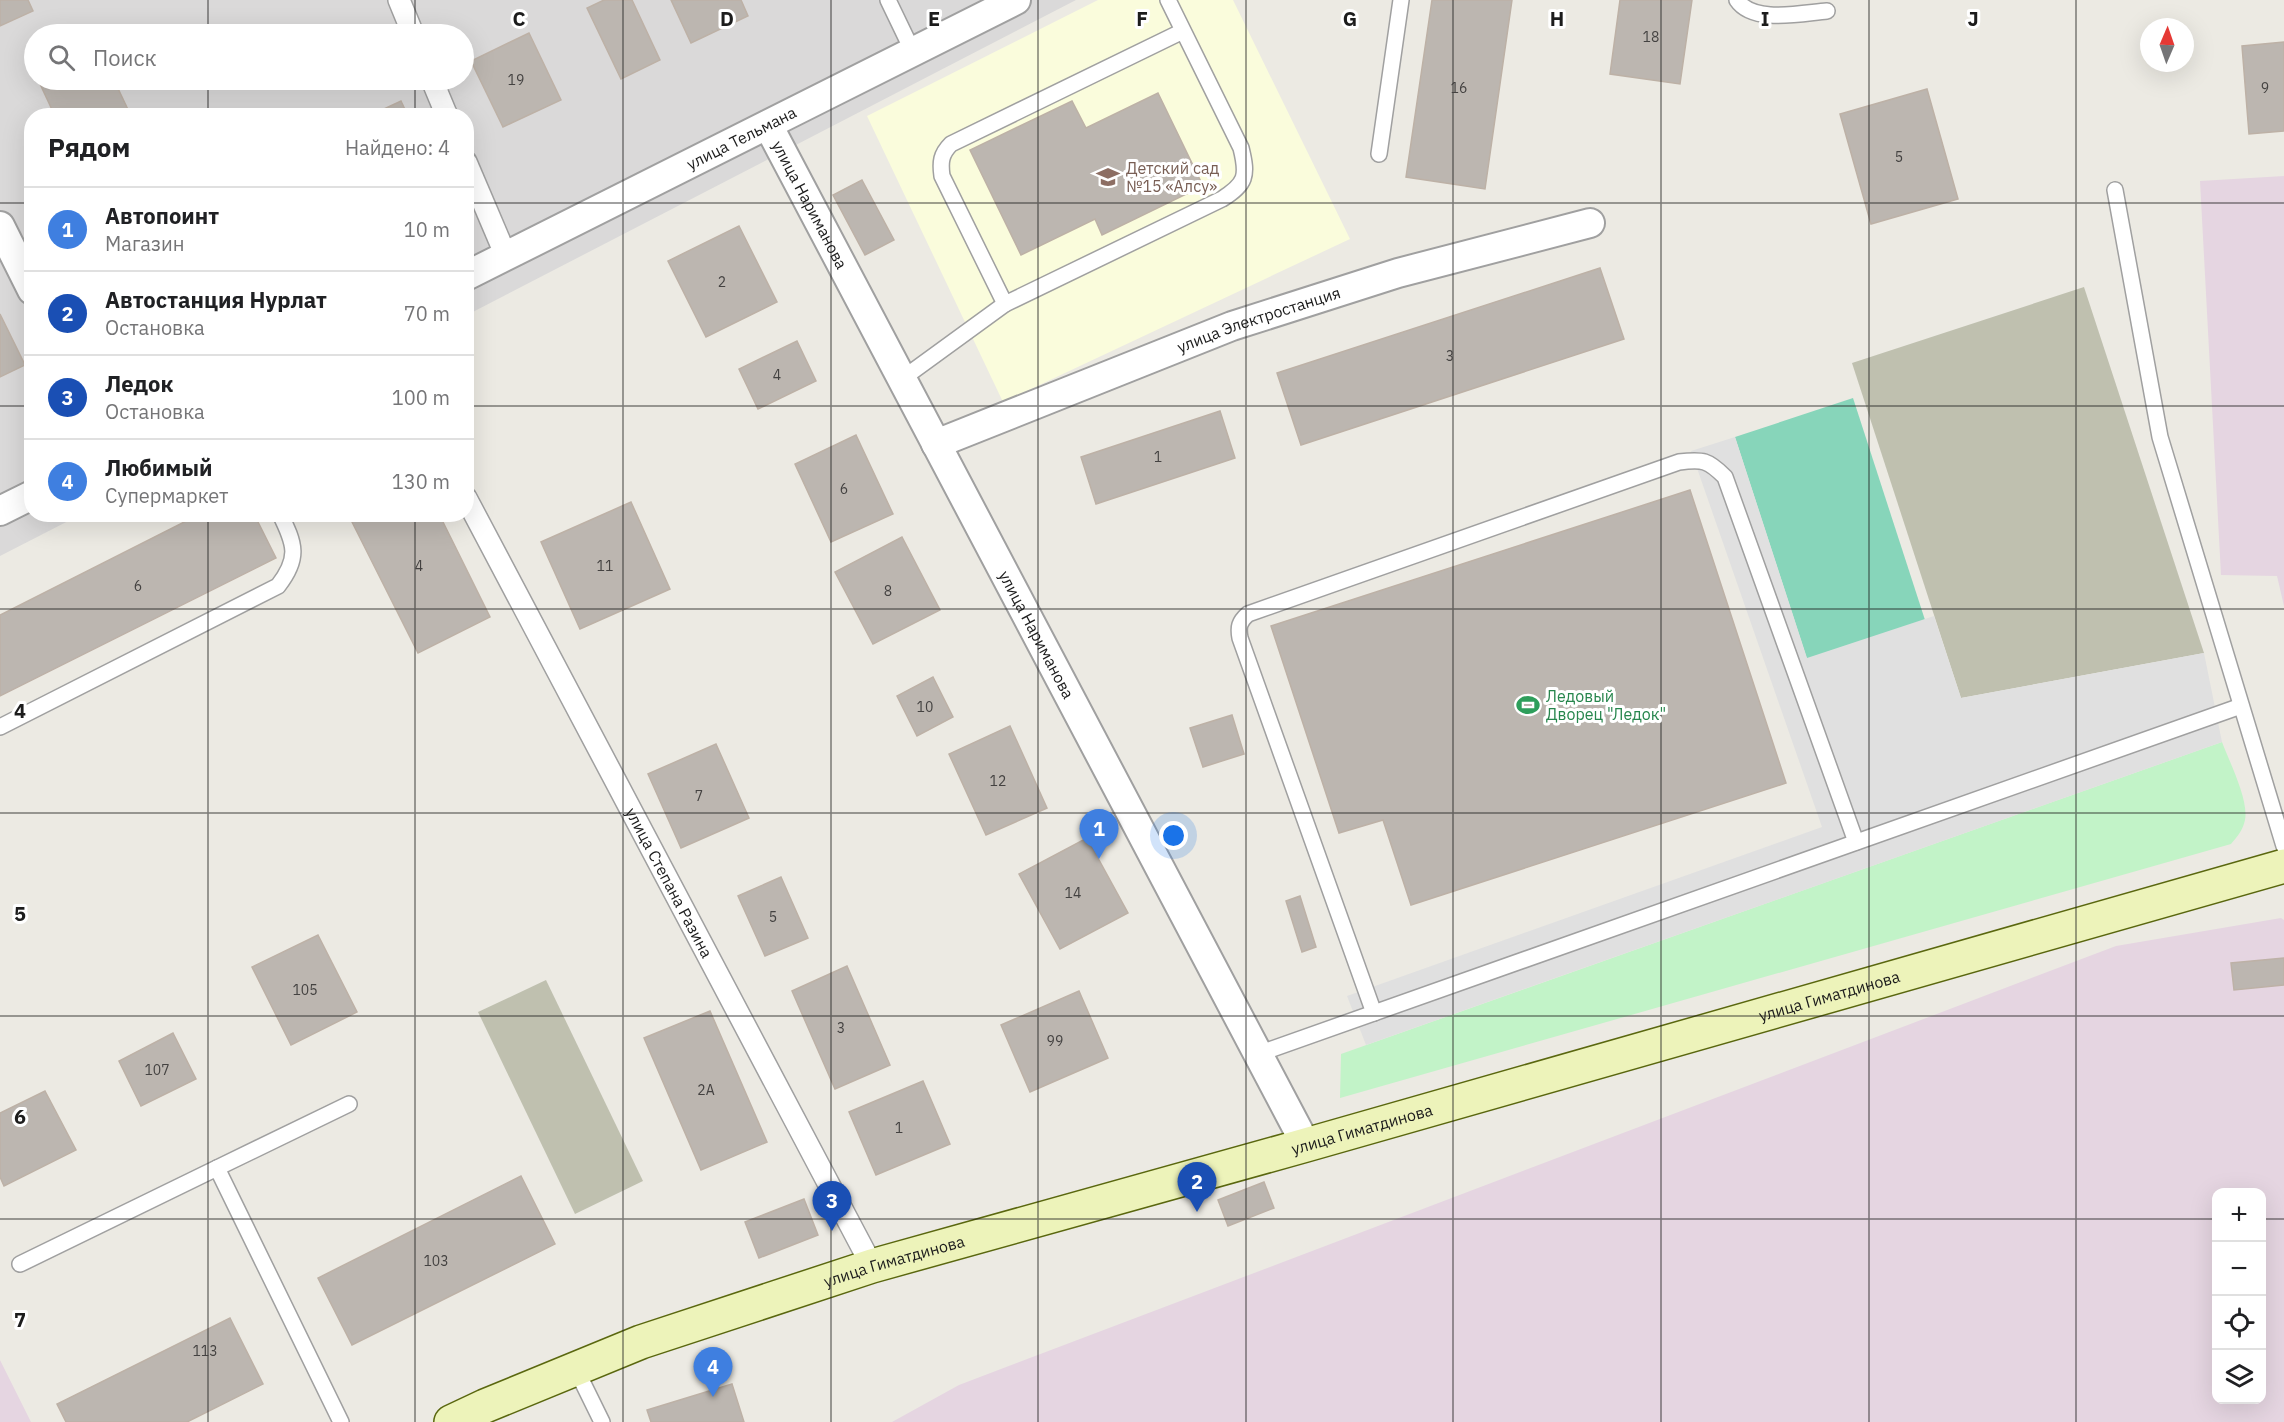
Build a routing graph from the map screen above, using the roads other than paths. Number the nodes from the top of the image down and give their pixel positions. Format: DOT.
graph roads {
  1 [pos="399,0"];
  2 [pos="888,0"];
  3 [pos="1016,0"];
  4 [pos="1168,0"];
  5 [pos="1401,0"];
  6 [pos="1737,0"];
  7 [pos="1827,11"];
  8 [pos="409,24"];
  9 [pos="1183,31"];
  10 [pos="913,52"];
  11 [pos="436,90"];
  12 [pos="444,108"];
  13 [pos="768,125"];
  14 [pos="1379,154"];
  15 [pos="474,181"];
  16 [pos="2115,190"];
  17 [pos="1590,223"];
  18 [pos="0,226"];
  19 [pos="506,256"];
  20 [pos="474,272"];
  21 [pos="24,274"];
  22 [pos="1005,304"];
  23 [pos="902,379"];
  24 [pos="936,444"];
  25 [pos="24,499"];
  26 [pos="0,510"];
  27 [pos="474,513"];
  28 [pos="284,522"];
  29 [pos="2241,706"];
  30 [pos="0,727"];
  31 [pos="1856,842"];
  32 [pos="2284,846"];
  33 [pos="2284,867"];
  34 [pos="1374,1013"];
  35 [pos="1258,1054"];
  36 [pos="349,1104"];
  37 [pos="1306,1145"];
  38 [pos="217,1168"];
  39 [pos="20,1264"];
  40 [pos="872,1266"];
  41 [pos="576,1369"];
  42 [pos="341,1422"];
  43 [pos="451,1422"];
  44 [pos="602,1422"];
  1 -- 8 [label="street"];
  2 -- 10 [label="lane"];
  3 -- 10 [label="street, улица Тельмана"];
  4 -- 9 [label="lane"];
  5 -- 14 [label="lane"];
  6 -- 7 [label="lane"];
  9 -- 22 [label="lane"];
  9 -- 22 [label="lane"];
  10 -- 13 [label="street, улица Тельмана"];
  11 -- 12 [label="street"];
  13 -- 19 [label="street, улица Тельмана"];
  13 -- 23 [label="street, улица Нариманова"];
  15 -- 19 [label="street"];
  16 -- 29 [label="lane"];
  17 -- 24 [label="street, улица Электростанция"];
  18 -- 21 [label="street"];
  19 -- 20 [label="street, улица Тельмана"];
  22 -- 23 [label="lane"];
  23 -- 24 [label="street, улица Нариманова"];
  24 -- 35 [label="street, улица Нариманова"];
  25 -- 26 [label="street"];
  27 -- 40 [label="street, улица Степана Разина"];
  28 -- 30 [label="lane"];
  29 -- 31 [label="lane"];
  29 -- 32 [label="lane"];
  31 -- 34 [label="lane"];
  31 -- 34 [label="lane"];
  33 -- 37 [label="main road, улица Гиматдинова"];
  34 -- 35 [label="lane"];
  35 -- 37 [label="street, улица Нариманова"];
  36 -- 38 [label="lane"];
  37 -- 40 [label="main road, улица Гиматдинова"];
  38 -- 39 [label="lane"];
  38 -- 42 [label="lane"];
  40 -- 41 [label="main road, улица Гиматдинова"];
  41 -- 43 [label="main road, улица Гиматдинова"];
  41 -- 44 [label="lane"];
}
